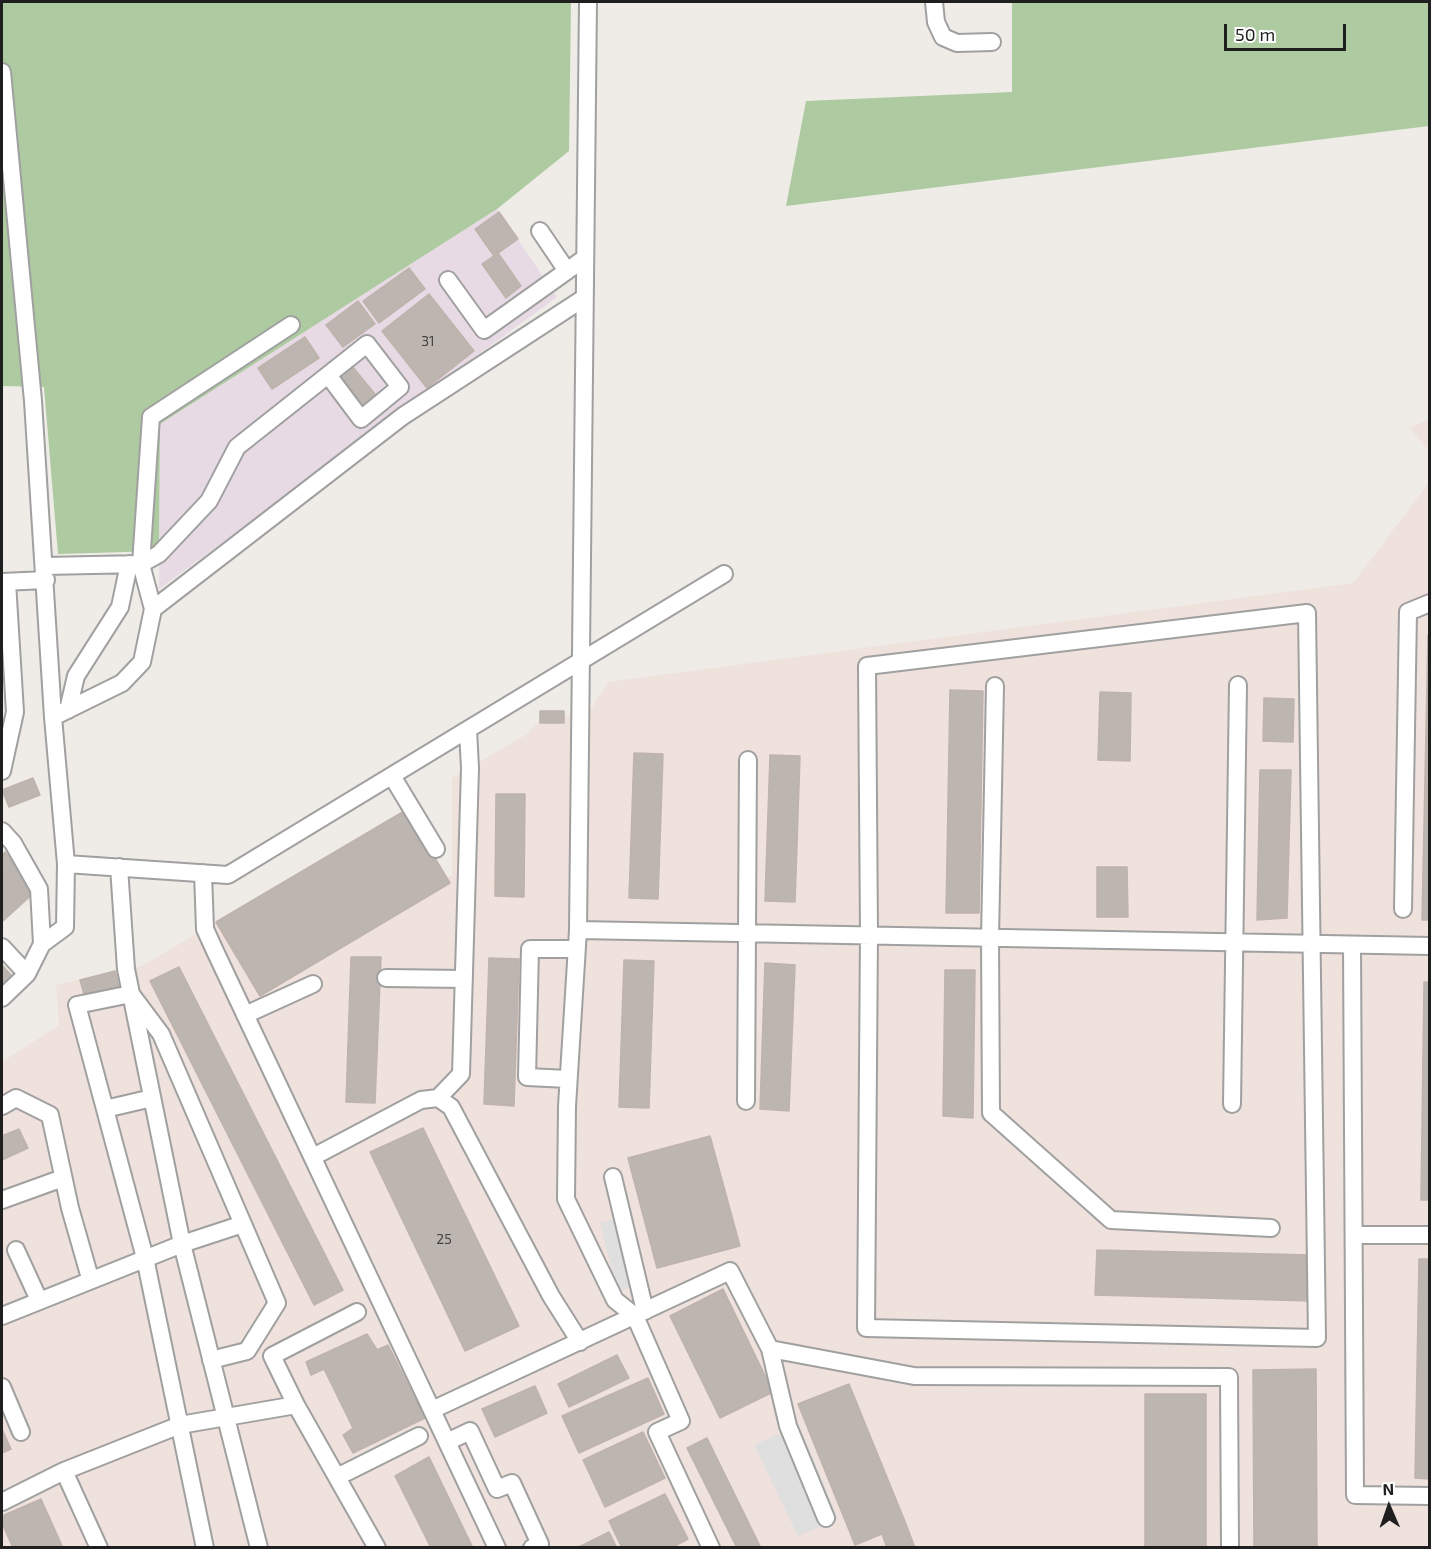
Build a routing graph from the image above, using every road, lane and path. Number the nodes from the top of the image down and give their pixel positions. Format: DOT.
graph roads {
  1 [pos="588,2"];
  2 [pos="934,2"];
  3 [pos="992,42"];
  4 [pos="2,72"];
  5 [pos="540,231"];
  6 [pos="585,258"];
  7 [pos="567,271"];
  8 [pos="448,280"];
  9 [pos="584,298"];
  10 [pos="291,325"];
  11 [pos="328,375"];
  12 [pos="135,564"];
  13 [pos="46,573"];
  14 [pos="724,574"];
  15 [pos="4,582"];
  16 [pos="1430,603"];
  17 [pos="153,609"];
  18 [pos="579,662"];
  19 [pos="1238,685"];
  20 [pos="995,686"];
  21 [pos="60,713"];
  22 [pos="468,730"];
  23 [pos="748,760"];
  24 [pos="2,771"];
  25 [pos="392,776"];
  26 [pos="2,831"];
  27 [pos="435,849"];
  28 [pos="66,864"];
  29 [pos="120,867"];
  30 [pos="203,873"];
  31 [pos="1403,909"];
  32 [pos="578,930"];
  33 [pos="747,933"];
  34 [pos="869,934"];
  35 [pos="990,938"];
  36 [pos="1235,942"];
  37 [pos="42,944"];
  38 [pos="1312,944"];
  39 [pos="1352,945"];
  40 [pos="1430,946"];
  41 [pos="2,947"];
  42 [pos="576,949"];
  43 [pos="27,974"];
  44 [pos="386,978"];
  45 [pos="464,978"];
  46 [pos="313,984"];
  47 [pos="131,994"];
  48 [pos="2,998"];
  49 [pos="245,1015"];
  50 [pos="568,1079"];
  51 [pos="152,1098"];
  52 [pos="438,1098"];
  53 [pos="746,1101"];
  54 [pos="1232,1104"];
  55 [pos="2,1106"];
  56 [pos="105,1109"];
  57 [pos="313,1157"];
  58 [pos="613,1177"];
  59 [pos="63,1178"];
  60 [pos="2,1200"];
  61 [pos="243,1224"];
  62 [pos="1271,1228"];
  63 [pos="1355,1235"];
  64 [pos="1430,1235"];
  65 [pos="182,1244"];
  66 [pos="16,1250"];
  67 [pos="145,1258"];
  68 [pos="90,1278"];
  69 [pos="39,1300"];
  70 [pos="357,1312"];
  71 [pos="640,1313"];
  72 [pos="2,1316"];
  73 [pos="580,1342"];
  74 [pos="770,1349"];
  75 [pos="247,1351"];
  76 [pos="272,1356"];
  77 [pos="211,1360"];
  78 [pos="2,1387"];
  79 [pos="296,1405"];
  80 [pos="432,1410"];
  81 [pos="225,1415"];
  82 [pos="180,1425"];
  83 [pos="21,1432"];
  84 [pos="419,1436"];
  85 [pos="447,1442"];
  86 [pos="64,1472"];
  87 [pos="337,1477"];
  88 [pos="1430,1496"];
  89 [pos="2,1502"];
  90 [pos="826,1518"];
  91 [pos="99,1548"];
  92 [pos="206,1548"];
  93 [pos="259,1548"];
  94 [pos="377,1548"];
  95 [pos="497,1548"];
  96 [pos="532,1548"];
  97 [pos="711,1548"];
  98 [pos="1230,1548"];
  1 -- 6 [label="lane"];
  2 -- 3 [label="lane"];
  4 -- 13 [label="lane"];
  5 -- 7 [label="lane"];
  6 -- 7 [label="lane"];
  6 -- 9 [label="lane"];
  7 -- 8 [label="lane"];
  9 -- 17 [label="lane"];
  9 -- 18 [label="lane"];
  10 -- 12 [label="lane"];
  11 -- 11 [label="lane"];
  11 -- 12 [label="lane"];
  12 -- 13 [label="lane"];
  12 -- 17 [label="lane"];
  12 -- 21 [label="lane"];
  13 -- 15 [label="lane"];
  13 -- 21 [label="lane"];
  14 -- 18 [label="lane"];
  15 -- 24 [label="lane"];
  16 -- 31 [label="lane"];
  17 -- 21 [label="lane"];
  18 -- 22 [label="lane"];
  18 -- 32 [label="lane"];
  19 -- 36 [label="lane"];
  20 -- 35 [label="lane"];
  21 -- 28 [label="lane"];
  22 -- 25 [label="lane"];
  22 -- 45 [label="lane"];
  23 -- 33 [label="lane"];
  25 -- 27 [label="lane"];
  25 -- 30 [label="lane"];
  26 -- 37 [label="lane"];
  28 -- 29 [label="lane"];
  28 -- 37 [label="lane"];
  29 -- 30 [label="lane"];
  29 -- 47 [label="lane"];
  30 -- 49 [label="lane"];
  32 -- 33 [label="lane"];
  32 -- 42 [label="lane"];
  33 -- 34 [label="lane"];
  33 -- 53 [label="lane"];
  34 -- 35 [label="lane"];
  34 -- 38 [label="lane"];
  34 -- 38 [label="lane"];
  35 -- 36 [label="lane"];
  35 -- 62 [label="lane"];
  36 -- 38 [label="lane"];
  36 -- 54 [label="lane"];
  37 -- 43 [label="lane"];
  38 -- 39 [label="lane"];
  39 -- 40 [label="lane"];
  39 -- 63 [label="lane"];
  41 -- 43 [label="lane"];
  42 -- 50 [label="lane"];
  42 -- 50 [label="lane"];
  43 -- 48 [label="lane"];
  44 -- 45 [label="lane"];
  45 -- 52 [label="lane"];
  46 -- 49 [label="lane"];
  47 -- 51 [label="lane"];
  47 -- 56 [label="lane"];
  47 -- 61 [label="lane"];
  49 -- 57 [label="lane"];
  50 -- 71 [label="lane"];
  51 -- 56 [label="lane"];
  51 -- 65 [label="lane"];
  52 -- 57 [label="lane"];
  52 -- 73 [label="lane"];
  55 -- 59 [label="lane"];
  56 -- 67 [label="lane"];
  57 -- 80 [label="lane"];
  58 -- 71 [label="lane"];
  59 -- 60 [label="lane"];
  59 -- 68 [label="lane"];
  61 -- 65 [label="lane"];
  61 -- 75 [label="lane"];
  63 -- 64 [label="lane"];
  63 -- 88 [label="lane"];
  65 -- 67 [label="lane"];
  65 -- 77 [label="lane"];
  66 -- 69 [label="lane"];
  67 -- 68 [label="lane"];
  67 -- 82 [label="lane"];
  68 -- 69 [label="lane"];
  69 -- 72 [label="lane"];
  70 -- 76 [label="lane"];
  71 -- 73 [label="lane"];
  71 -- 74 [label="lane"];
  71 -- 97 [label="lane"];
  73 -- 80 [label="lane"];
  74 -- 90 [label="lane"];
  74 -- 98 [label="lane"];
  75 -- 76 [label="lane"];
  75 -- 77 [label="lane"];
  76 -- 79 [label="lane"];
  77 -- 81 [label="lane"];
  78 -- 83 [label="lane"];
  79 -- 81 [label="lane"];
  79 -- 87 [label="lane"];
  80 -- 85 [label="lane"];
  81 -- 82 [label="lane"];
  81 -- 93 [label="lane"];
  82 -- 86 [label="lane"];
  82 -- 92 [label="lane"];
  84 -- 87 [label="lane"];
  85 -- 95 [label="lane"];
  85 -- 96 [label="lane"];
  86 -- 89 [label="lane"];
  86 -- 91 [label="lane"];
  87 -- 94 [label="lane"];
}
